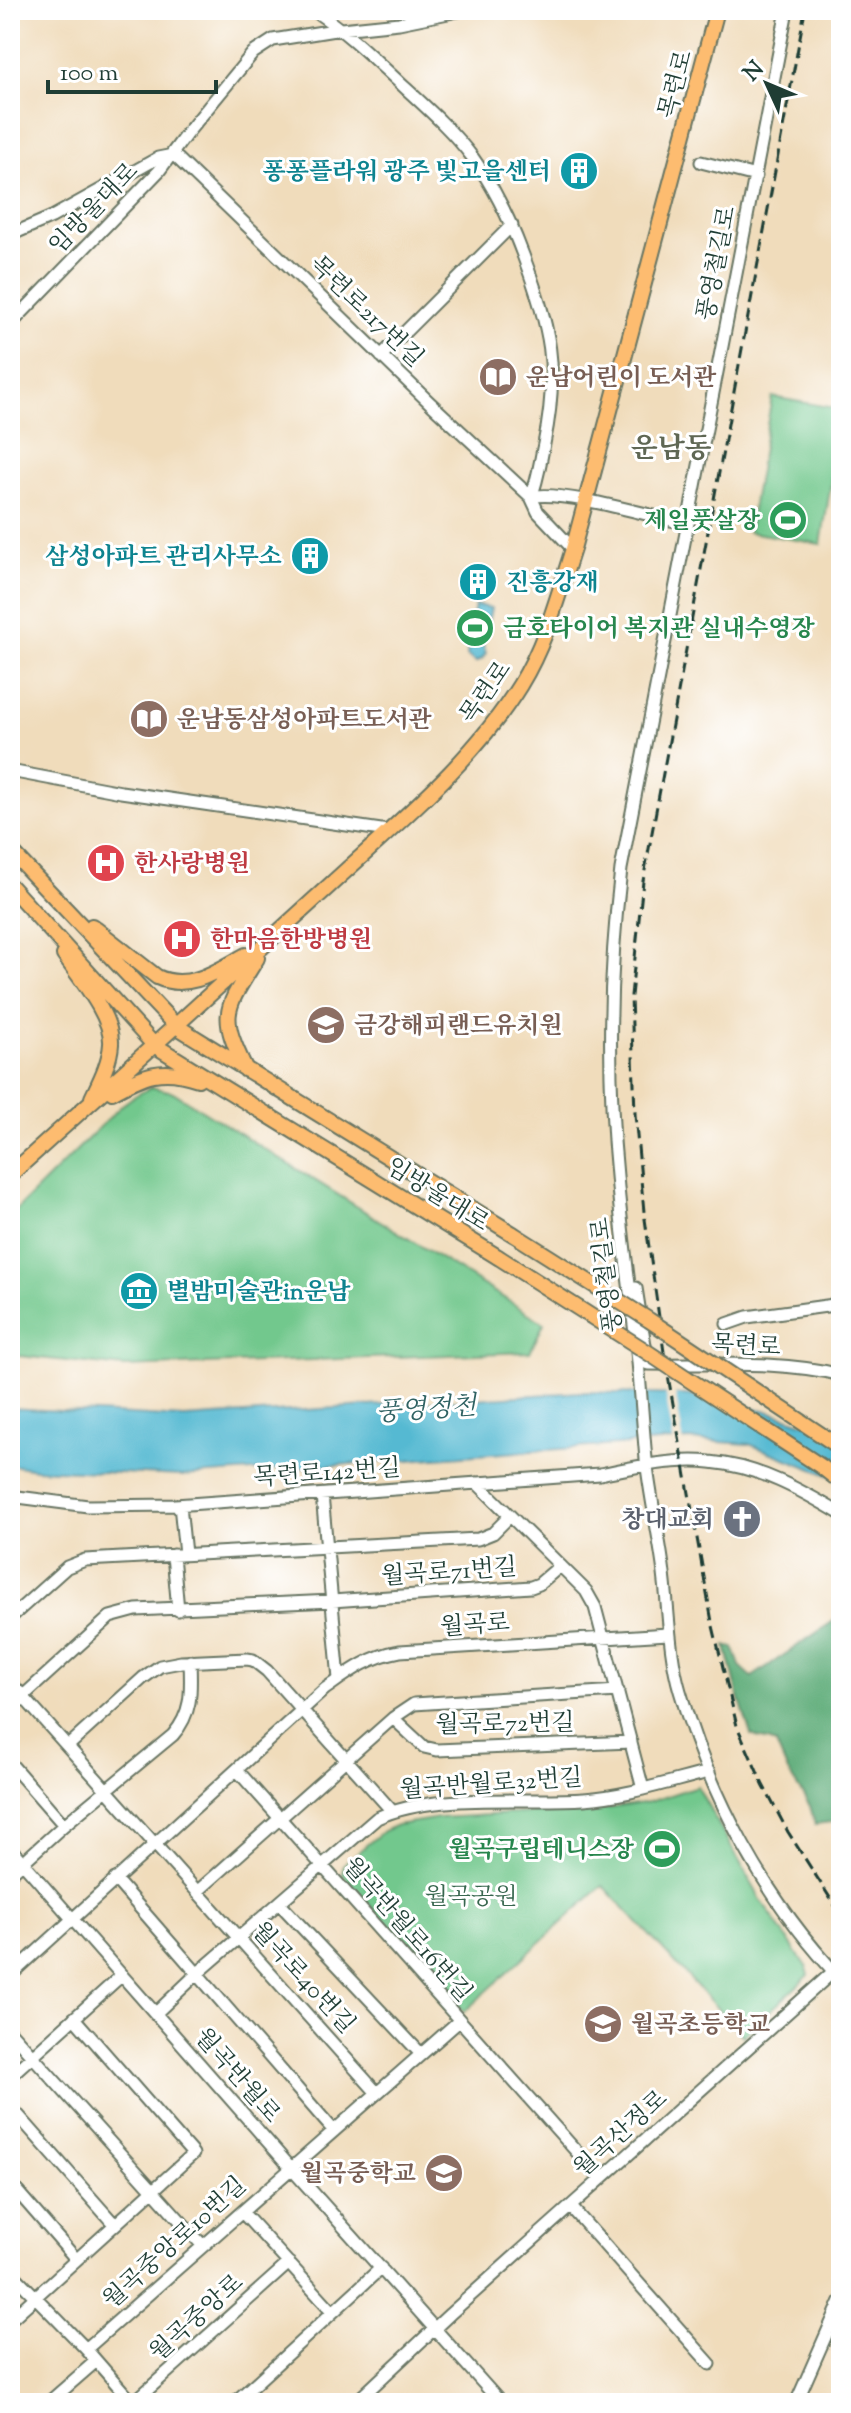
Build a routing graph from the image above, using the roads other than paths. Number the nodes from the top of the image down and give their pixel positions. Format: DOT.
graph roads {
  1 [pos="313,10"];
  2 [pos="463,10"];
  3 [pos="717,10"];
  4 [pos="787,10"];
  5 [pos="449,11"];
  6 [pos="341,29"];
  7 [pos="173,154"];
  8 [pos="701,162"];
  9 [pos="756,176"];
  10 [pos="512,225"];
  11 [pos="10,235"];
  12 [pos="10,325"];
  13 [pos="381,356"];
  14 [pos="531,497"];
  15 [pos="584,501"];
  16 [pos="688,524"];
  17 [pos="573,549"];
  18 [pos="10,771"];
  19 [pos="388,831"];
  20 [pos="10,850"];
  21 [pos="10,886"];
  22 [pos="57,899"];
  23 [pos="38,915"];
  24 [pos="266,943"];
  25 [pos="176,1026"];
  26 [pos="154,1045"];
  27 [pos="247,1070"];
  28 [pos="226,1089"];
  29 [pos="90,1103"];
  30 [pos="10,1175"];
  31 [pos="841,1304"];
  32 [pos="727,1324"];
  33 [pos="643,1361"];
  34 [pos="841,1375"];
  35 [pos="841,1448"];
  36 [pos="647,1463"];
  37 [pos="841,1482"];
  38 [pos="477,1483"];
  39 [pos="322,1495"];
  40 [pos="10,1496"];
  41 [pos="180,1505"];
  42 [pos="841,1514"];
  43 [pos="510,1516"];
  44 [pos="327,1547"];
  45 [pos="184,1554"];
  46 [pos="560,1566"];
  47 [pos="332,1601"];
  48 [pos="178,1610"];
  49 [pos="10,1618"];
  50 [pos="668,1634"];
  51 [pos="603,1638"];
  52 [pos="190,1661"];
  53 [pos="339,1679"];
  54 [pos="10,1682"];
  55 [pos="618,1691"];
  56 [pos="23,1697"];
  57 [pos="10,1708"];
  58 [pos="303,1710"];
  59 [pos="393,1718"];
  60 [pos="631,1742"];
  61 [pos="68,1746"];
  62 [pos="347,1760"];
  63 [pos="10,1763"];
  64 [pos="237,1770"];
  65 [pos="709,1772"];
  66 [pos="643,1789"];
  67 [pos="107,1790"];
  68 [pos="392,1811"];
  69 [pos="280,1818"];
  70 [pos="64,1825"];
  71 [pos="155,1843"];
  72 [pos="10,1848"];
  73 [pos="23,1863"];
  74 [pos="323,1865"];
  75 [pos="10,1874"];
  76 [pos="115,1879"];
  77 [pos="198,1891"];
  78 [pos="279,1903"];
  79 [pos="72,1919"];
  80 [pos="239,1938"];
  81 [pos="198,1973"];
  82 [pos="122,1975"];
  83 [pos="838,1975"];
  84 [pos="10,1976"];
  85 [pos="156,2013"];
  86 [pos="74,2018"];
  87 [pos="459,2021"];
  88 [pos="10,2031"];
  89 [pos="421,2054"];
  90 [pos="32,2056"];
  91 [pos="10,2076"];
  92 [pos="377,2093"];
  93 [pos="10,2106"];
  94 [pos="334,2131"];
  95 [pos="291,2168"];
  96 [pos="601,2179"];
  97 [pos="10,2183"];
  98 [pos="152,2190"];
  99 [pos="571,2207"];
  100 [pos="242,2212"];
  101 [pos="114,2224"];
  102 [pos="203,2246"];
  103 [pos="76,2259"];
  104 [pos="289,2263"];
  105 [pos="381,2268"];
  106 [pos="10,2271"];
  107 [pos="34,2298"];
  108 [pos="841,2301"];
  109 [pos="333,2312"];
  110 [pos="10,2320"];
  111 [pos="435,2328"];
  112 [pos="86,2349"];
  113 [pos="95,2362"];
  114 [pos="710,2364"];
  115 [pos="48,2403"];
  116 [pos="133,2403"];
  117 [pos="234,2403"];
  118 [pos="355,2403"];
  119 [pos="501,2403"];
  120 [pos="796,2403"];
  1 -- 6 [label="street"];
  2 -- 5 [label="street, 임방울대로"];
  3 -- 15 [label="main road, 목련로"];
  4 -- 9 [label="street, 풍영철길로"];
  5 -- 6 [label="street, 임방울대로"];
  6 -- 7 [label="street, 임방울대로"];
  6 -- 10 [label="street"];
  7 -- 11 [label="street"];
  7 -- 12 [label="street, 임방울대로"];
  7 -- 13 [label="street, 목련로217번길"];
  8 -- 9 [label="street"];
  9 -- 16 [label="street, 풍영철길로"];
  10 -- 13 [label="street"];
  10 -- 14 [label="street"];
  13 -- 14 [label="street, 목련로217번길"];
  14 -- 15 [label="street"];
  14 -- 17 [label="street, 목련로217번길"];
  15 -- 16 [label="street"];
  15 -- 17 [label="main road, 목련로"];
  16 -- 33 [label="street, 풍영철길로"];
  17 -- 19 [label="main road, 목련로"];
  18 -- 19 [label="street"];
  19 -- 24 [label="main road, 목련로"];
  20 -- 22 [label="main road, 임방울대로"];
  21 -- 23 [label="main road, 임방울대로"];
  22 -- 23 [label="main road"];
  22 -- 24 [label="main road"];
  22 -- 25 [label="main road, 임방울대로"];
  23 -- 26 [label="main road, 임방울대로"];
  23 -- 29 [label="main road"];
  24 -- 25 [label="main road, 목련로"];
  24 -- 27 [label="main road"];
  25 -- 26 [label="main road, 목련로"];
  25 -- 27 [label="main road, 임방울대로"];
  26 -- 28 [label="main road, 임방울대로"];
  26 -- 29 [label="main road, 목련로"];
  27 -- 35 [label="main road, 임방울대로, bridge"];
  28 -- 29 [label="main road"];
  28 -- 37 [label="main road, 임방울대로, bridge"];
  29 -- 30 [label="main road, 목련로"];
  31 -- 32 [label="street"];
  33 -- 34 [label="street, 목련로"];
  33 -- 36 [label="street, 풍영철길로"];
  36 -- 38 [label="street, 목련로142번길"];
  36 -- 42 [label="street, 목련로142번길"];
  36 -- 50 [label="street, 풍영철길로"];
  38 -- 39 [label="street, 목련로142번길"];
  38 -- 43 [label="street, 월곡로71번길"];
  39 -- 41 [label="street, 목련로142번길"];
  39 -- 44 [label="street"];
  40 -- 41 [label="street, 목련로142번길"];
  41 -- 45 [label="street"];
  43 -- 44 [label="street, 월곡로71번길"];
  43 -- 46 [label="street, 월곡로71번길"];
  44 -- 45 [label="street, 월곡로71번길"];
  44 -- 47 [label="street"];
  45 -- 48 [label="street"];
  45 -- 49 [label="street, 월곡로71번길"];
  46 -- 47 [label="street, 월곡로71번길"];
  46 -- 51 [label="street, 월곡로71번길"];
  47 -- 48 [label="street, 월곡로71번길"];
  47 -- 53 [label="street"];
  48 -- 56 [label="street, 월곡로71번길"];
  50 -- 51 [label="street, 월곡로"];
  50 -- 65 [label="street, 풍영철길로"];
  51 -- 53 [label="street, 월곡로"];
  51 -- 55 [label="street"];
  52 -- 58 [label="street"];
  52 -- 61 [label="street"];
  52 -- 67 [label="street"];
  53 -- 58 [label="street, 월곡로"];
  54 -- 56 [label="street, 월곡로40번길"];
  55 -- 59 [label="street, 월곡로72번길"];
  55 -- 60 [label="street"];
  56 -- 57 [label="street, 월곡로71번길"];
  56 -- 61 [label="street, 월곡로40번길"];
  58 -- 62 [label="street"];
  58 -- 64 [label="street, 월곡로"];
  59 -- 60 [label="street, 월곡로72번길"];
  59 -- 62 [label="street, 월곡로72번길"];
  60 -- 66 [label="street"];
  61 -- 67 [label="street, 월곡로40번길"];
  62 -- 68 [label="street"];
  62 -- 69 [label="street"];
  63 -- 70 [label="street"];
  64 -- 69 [label="street, 월곡반월로16번길"];
  64 -- 71 [label="street, 월곡로"];
  65 -- 66 [label="street, 월곡반월로32번길"];
  65 -- 83 [label="street, 풍영철길로"];
  66 -- 68 [label="street, 월곡반월로32번길"];
  67 -- 70 [label="street"];
  67 -- 71 [label="street, 월곡로40번길"];
  68 -- 74 [label="street, 월곡반월로32번길"];
  69 -- 74 [label="street, 월곡반월로16번길"];
  69 -- 77 [label="street"];
  70 -- 73 [label="street"];
  71 -- 76 [label="street, 월곡로"];
  71 -- 77 [label="street, 월곡로40번길"];
  72 -- 73 [label="street, 월곡반월로"];
  73 -- 75 [label="street"];
  73 -- 79 [label="street, 월곡반월로"];
  74 -- 78 [label="street, 월곡반월로32번길"];
  74 -- 87 [label="street, 월곡반월로16번길"];
  76 -- 79 [label="street, 월곡로"];
  76 -- 81 [label="street"];
  77 -- 80 [label="street, 월곡로40번길"];
  78 -- 80 [label="street, 월곡반월로32번길"];
  78 -- 89 [label="street"];
  79 -- 82 [label="street, 월곡반월로"];
  79 -- 84 [label="street, 월곡로"];
  80 -- 81 [label="street, 월곡반월로32번길"];
  80 -- 92 [label="street, 월곡로40번길"];
  81 -- 85 [label="street, 월곡반월로32번길"];
  81 -- 94 [label="street"];
  82 -- 85 [label="street, 월곡반월로"];
  82 -- 86 [label="street"];
  83 -- 96 [label="street, 월곡산정로"];
  85 -- 95 [label="street, 월곡반월로"];
  86 -- 90 [label="street"];
  86 -- 98 [label="street"];
  87 -- 89 [label="street, 월곡반월로16번길"];
  87 -- 96 [label="street"];
  88 -- 90 [label="street"];
  89 -- 92 [label="street, 월곡반월로16번길"];
  90 -- 91 [label="street"];
  90 -- 98 [label="street"];
  92 -- 94 [label="street, 월곡반월로16번길"];
  93 -- 101 [label="street"];
  94 -- 95 [label="street, 월곡반월로16번길"];
  95 -- 100 [label="street, 월곡중앙로10번길"];
  95 -- 105 [label="street, 월곡반월로"];
  96 -- 99 [label="street, 월곡산정로"];
  97 -- 103 [label="street"];
  98 -- 101 [label="street"];
  98 -- 102 [label="street"];
  99 -- 111 [label="street, 월곡산정로"];
  99 -- 114 [label="street"];
  100 -- 102 [label="street, 월곡중앙로10번길"];
  100 -- 104 [label="street"];
  101 -- 103 [label="street"];
  102 -- 112 [label="street, 월곡중앙로10번길"];
  103 -- 107 [label="street"];
  104 -- 109 [label="street"];
  104 -- 116 [label="street, 월곡중앙로"];
  105 -- 109 [label="street"];
  105 -- 111 [label="street, 월곡반월로"];
  106 -- 107 [label="street, 월곡중앙로"];
  107 -- 110 [label="street"];
  107 -- 112 [label="street, 월곡중앙로"];
  108 -- 120 [label="street"];
  109 -- 117 [label="street"];
  111 -- 118 [label="street, 월곡산정로"];
  111 -- 119 [label="street"];
  112 -- 113 [label="street, 월곡중앙로"];
  113 -- 115 [label="street"];
  113 -- 116 [label="street, 월곡중앙로"];
}
